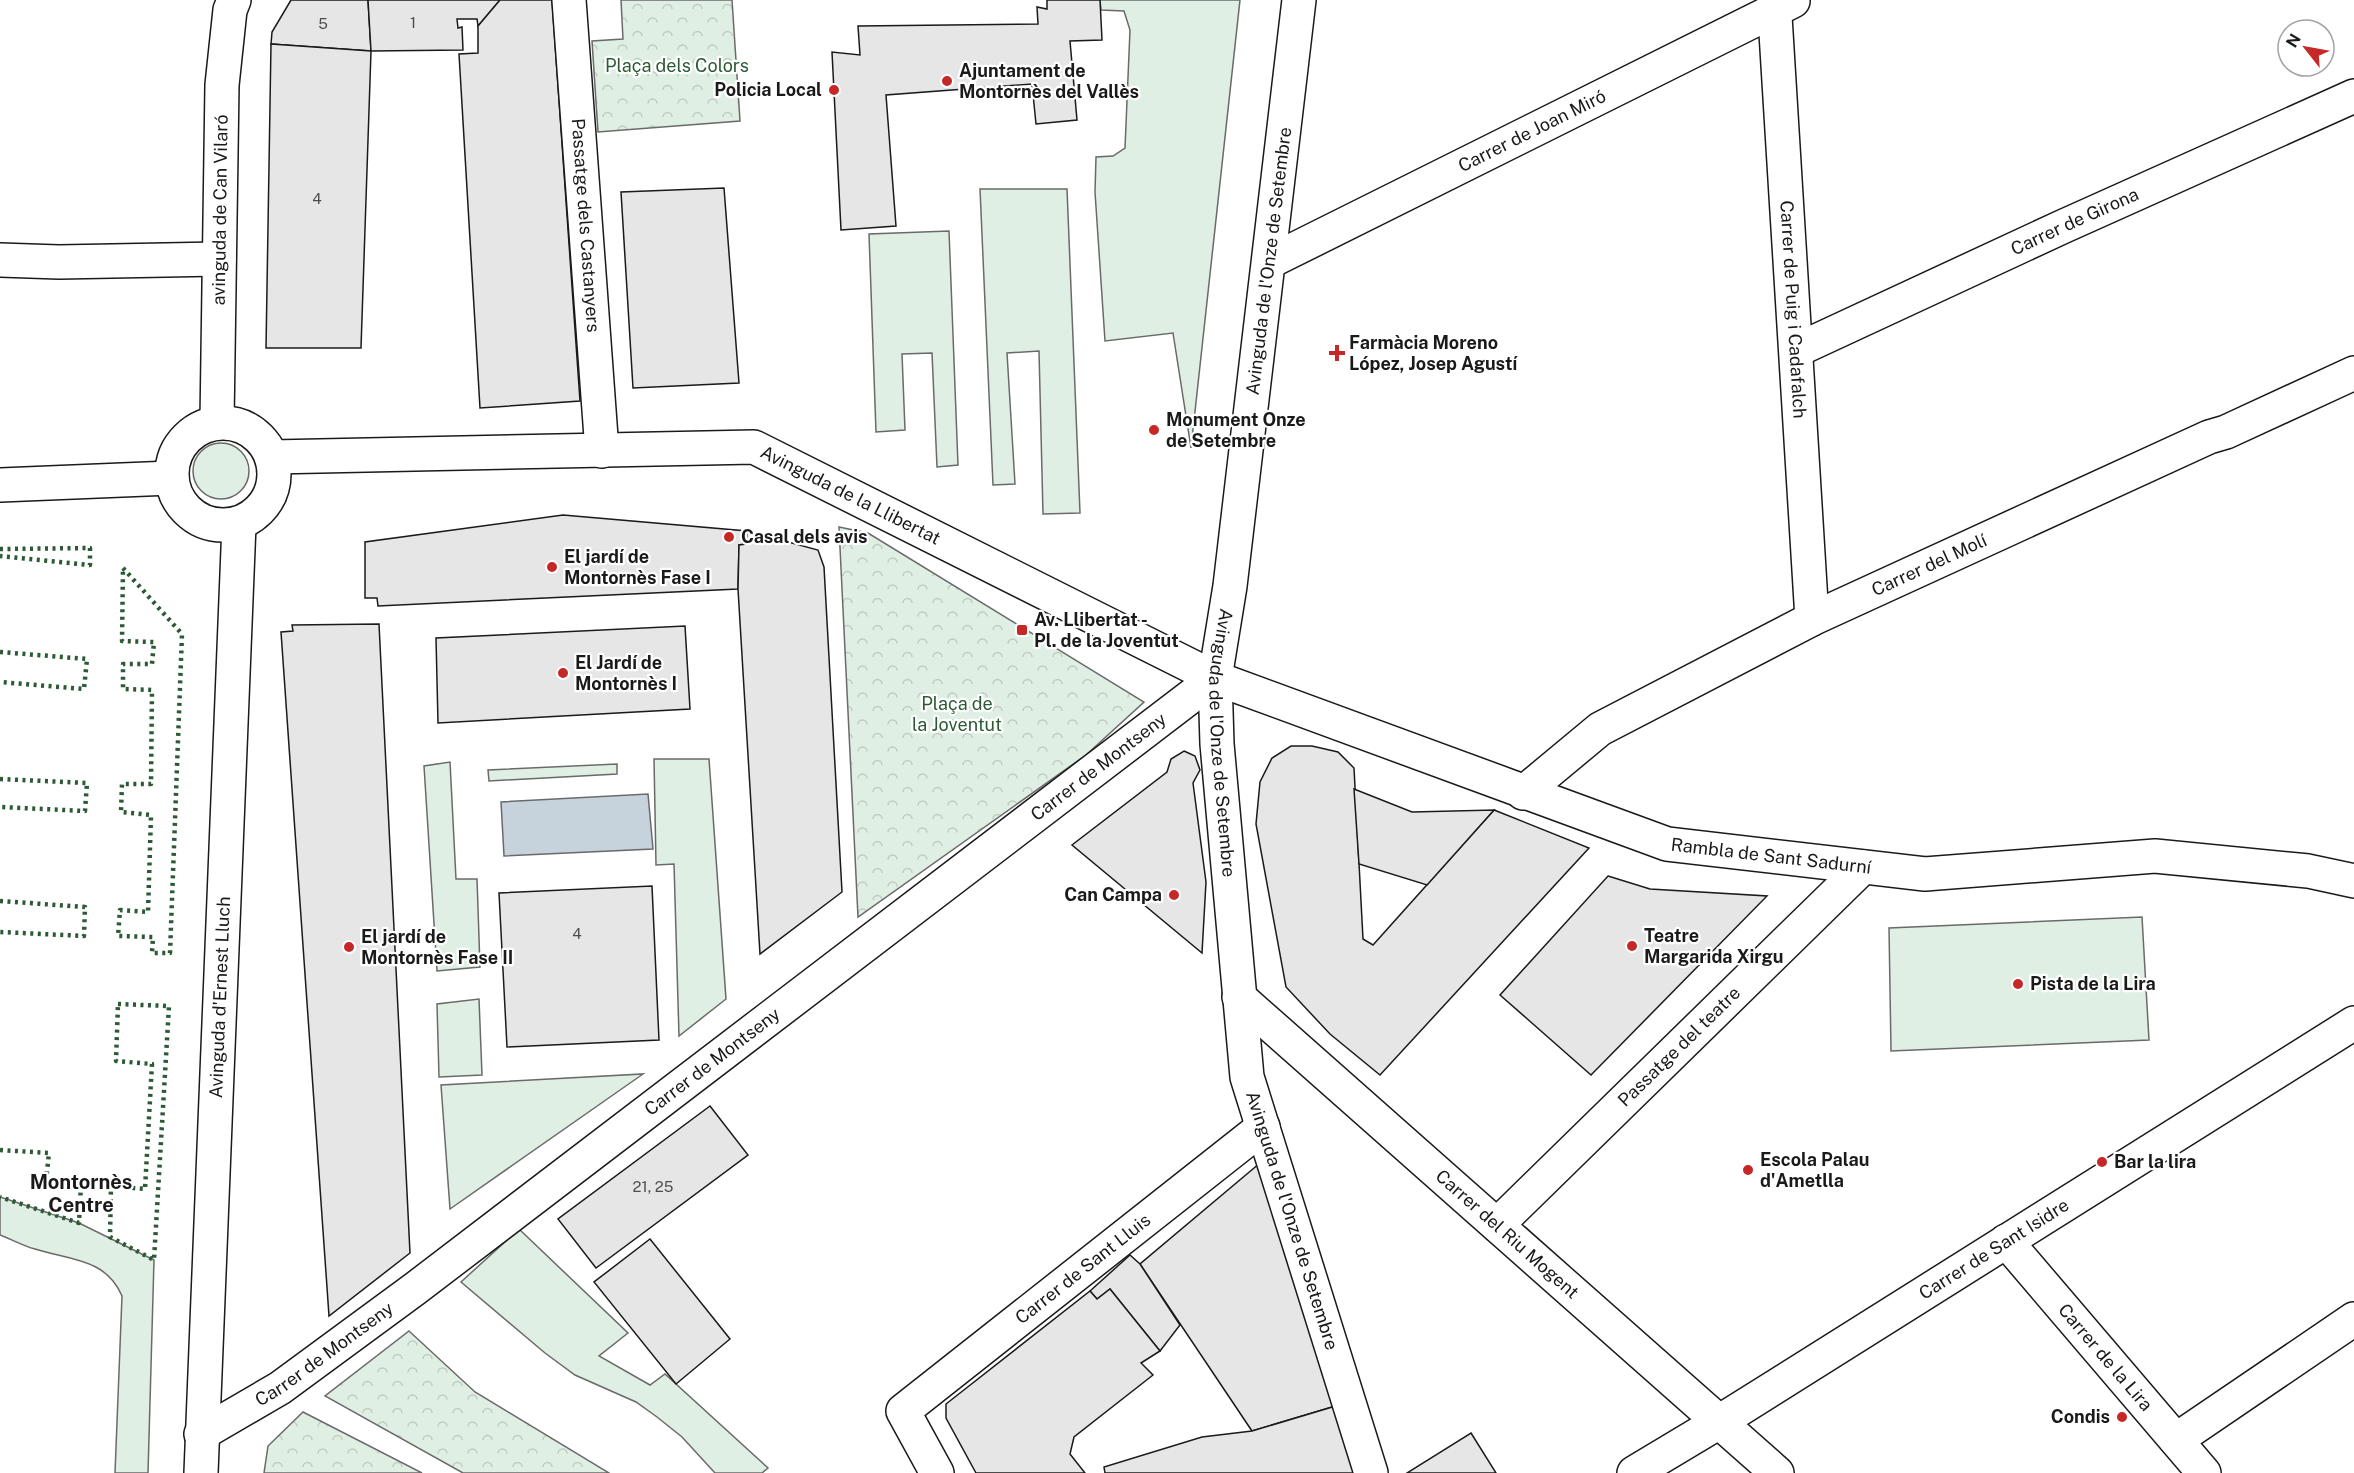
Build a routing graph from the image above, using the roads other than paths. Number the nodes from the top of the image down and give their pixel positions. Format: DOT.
graph roads {
  1 [pos="234,0"];
  2 [pos="569,0"];
  3 [pos="1299,0"];
  4 [pos="1781,3"];
  5 [pos="2354,96"];
  6 [pos="219,259"];
  7 [pos="0,260"];
  8 [pos="1269,262"];
  9 [pos="1797,350"];
  10 [pos="2354,373"];
  11 [pos="217,422"];
  12 [pos="602,451"];
  13 [pos="272,457"];
  14 [pos="171,478"];
  15 [pos="0,485"];
  16 [pos="239,524"];
  17 [pos="1812,619"];
  18 [pos="1215,678"];
  19 [pos="1523,793"];
  20 [pos="1863,867"];
  21 [pos="2354,881"];
  22 [pos="1239,996"];
  23 [pos="2354,1023"];
  24 [pos="1263,1127"];
  25 [pos="1497,1225"];
  26 [pos="2006,1242"];
  27 [pos="2354,1319"];
  28 [pos="1719,1422"];
  29 [pos="201,1434"];
  30 [pos="2176,1440"];
  31 [pos="201,1473"];
  32 [pos="937,1473"];
  33 [pos="1371,1473"];
  34 [pos="1634,1473"];
  35 [pos="1778,1473"];
  36 [pos="2204,1473"];
  1 -- 6 [label="street, avinguda de Can Vilaró"];
  2 -- 12 [label="street, Passatge dels Castanyers"];
  3 -- 8 [label="street, Avinguda de l'Onze de Setembre"];
  4 -- 8 [label="street, Carrer de Joan Miró"];
  4 -- 9 [label="street, Carrer de Puig i Cadafalch"];
  5 -- 9 [label="street, Carrer de Girona"];
  6 -- 7 [label="street"];
  6 -- 11 [label="street, avinguda de Can Vilaró"];
  8 -- 18 [label="street, Avinguda de l'Onze de Setembre"];
  9 -- 17 [label="street, Carrer de Puig i Cadafalch"];
  10 -- 17 [label="street, Carrer del Molí"];
  11 -- 13 [label="street"];
  11 -- 14 [label="street"];
  12 -- 13 [label="street, Avinguda de la Llibertat"];
  12 -- 18 [label="street, Avinguda de la Llibertat"];
  13 -- 16 [label="street"];
  14 -- 15 [label="street"];
  14 -- 16 [label="street"];
  16 -- 29 [label="street, Avinguda d'Ernest Lluch"];
  17 -- 19 [label="street, Carrer del Molí"];
  18 -- 19 [label="street, Rambla de Sant Sadurní"];
  18 -- 22 [label="street, Avinguda de l'Onze de Setembre"];
  18 -- 29 [label="street, Carrer de Montseny"];
  19 -- 20 [label="street, Rambla de Sant Sadurní"];
  20 -- 21 [label="street, Rambla de Sant Sadurní"];
  20 -- 25 [label="street, Passatge del teatre"];
  22 -- 24 [label="street, Avinguda de l'Onze de Setembre"];
  22 -- 25 [label="street, Carrer del Riu Mogent"];
  23 -- 26 [label="street, Carrer de Sant Isidre"];
  24 -- 32 [label="street, Carrer de Sant Lluis"];
  24 -- 33 [label="street, Avinguda de l'Onze de Setembre"];
  25 -- 28 [label="street, Carrer del Riu Mogent"];
  26 -- 28 [label="street, Carrer de Sant Isidre"];
  26 -- 30 [label="street, Carrer de la Lira"];
  27 -- 30 [label="street"];
  28 -- 34 [label="street, Carrer de Sant Isidre"];
  28 -- 35 [label="street, Carrer del Riu Mogent"];
  29 -- 31 [label="street, Avinguda d'Ernest Lluch"];
  30 -- 36 [label="street, Carrer de la Lira"];
}
